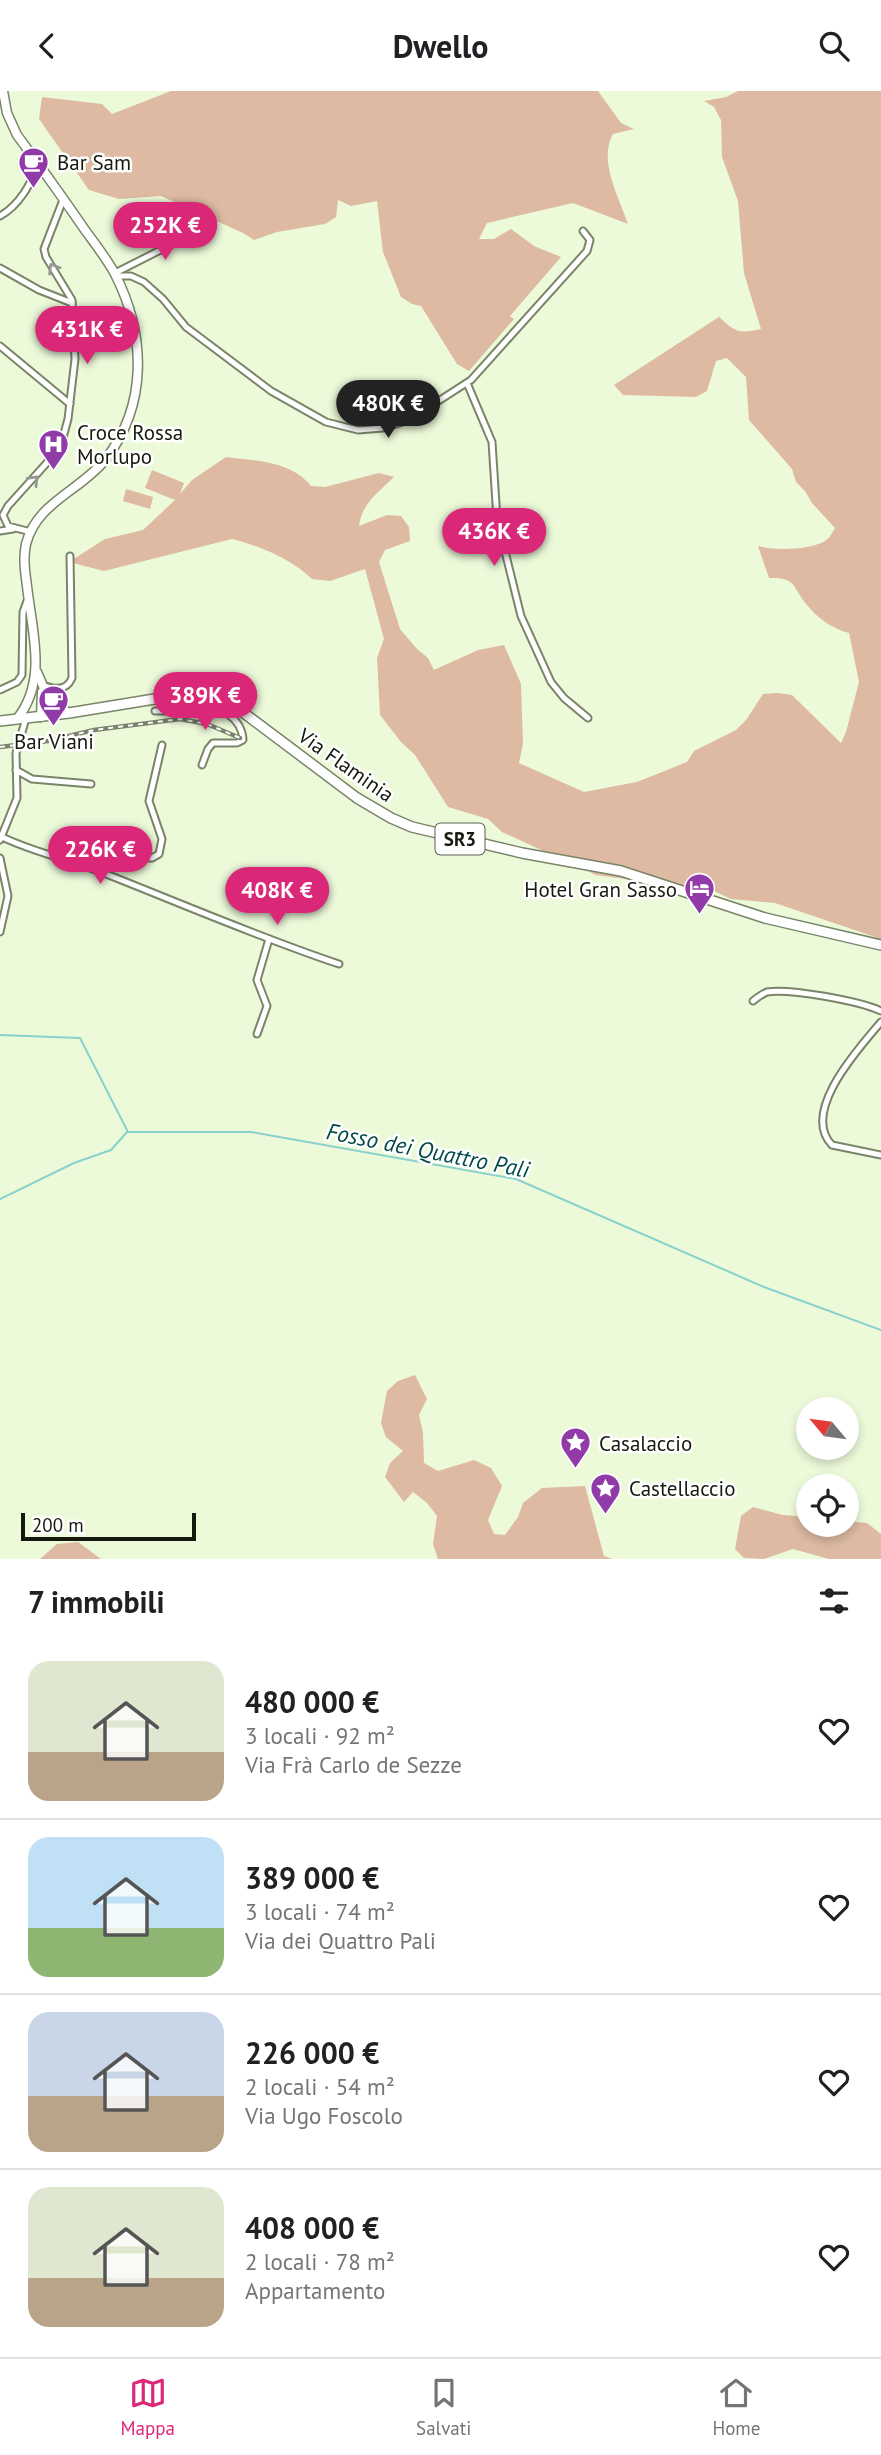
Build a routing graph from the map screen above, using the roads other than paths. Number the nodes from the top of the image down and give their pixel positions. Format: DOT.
graph roads {
  1 [pos="3,91"];
  2 [pos="39,165"];
  3 [pos="63,199"];
  4 [pos="0,216"];
  5 [pos="206,227"];
  6 [pos="583,231"];
  7 [pos="0,268"];
  8 [pos="115,274"];
  9 [pos="72,303"];
  10 [pos="0,346"];
  11 [pos="467,383"];
  12 [pos="70,404"];
  13 [pos="16,529"];
  14 [pos="0,531"];
  15 [pos="31,532"];
  16 [pos="70,556"];
  17 [pos="28,598"];
  18 [pos="38,687"];
  19 [pos="0,690"];
  20 [pos="185,694"];
  21 [pos="155,711"];
  22 [pos="69,713"];
  23 [pos="41,717"];
  24 [pos="588,718"];
  25 [pos="21,719"];
  26 [pos="0,721"];
  27 [pos="162,744"];
  28 [pos="202,765"];
  29 [pos="16,770"];
  30 [pos="91,785"];
  31 [pos="0,838"];
  32 [pos="0,858"];
  33 [pos="83,866"];
  34 [pos="0,932"];
  35 [pos="269,939"];
  36 [pos="881,945"];
  37 [pos="339,964"];
  38 [pos="754,1001"];
  39 [pos="881,1011"];
  40 [pos="881,1022"];
  41 [pos="257,1034"];
  42 [pos="881,1155"];
  1 -- 2 [label="main road"];
  2 -- 3 [label="main road"];
  2 -- 4 [label="street"];
  3 -- 8 [label="main road"];
  9 -- 3 [label="street, one-way"];
  5 -- 8 [label="street"];
  6 -- 11 [label="street"];
  7 -- 9 [label="street"];
  8 -- 11 [label="street"];
  8 -- 15 [label="main road"];
  9 -- 12 [label="street"];
  10 -- 12 [label="street"];
  11 -- 24 [label="street"];
  13 -- 12 [label="street, one-way"];
  13 -- 14 [label="street"];
  13 -- 15 [label="street"];
  15 -- 17 [label="main road"];
  16 -- 18 [label="street"];
  17 -- 18 [label="main road"];
  17 -- 19 [label="street"];
  18 -- 22 [label="main road"];
  18 -- 23 [label="main road"];
  18 -- 25 [label="main road"];
  20 -- 21 [label="street"];
  20 -- 22 [label="main road, Via Flaminia / SR3"];
  20 -- 28 [label="street"];
  20 -- 36 [label="main road, Via Flaminia / SR3"];
  22 -- 23 [label="main road, Via Flaminia / SR3"];
  23 -- 25 [label="main road, Via Flaminia / SR3"];
  25 -- 26 [label="main road, Via Flaminia / SR3"];
  25 -- 29 [label="street"];
  27 -- 33 [label="street"];
  29 -- 30 [label="street"];
  29 -- 31 [label="street"];
  31 -- 33 [label="street"];
  32 -- 34 [label="street"];
  33 -- 35 [label="street"];
  35 -- 37 [label="street"];
  35 -- 41 [label="street"];
  38 -- 39 [label="street"];
  40 -- 42 [label="street"];
}
